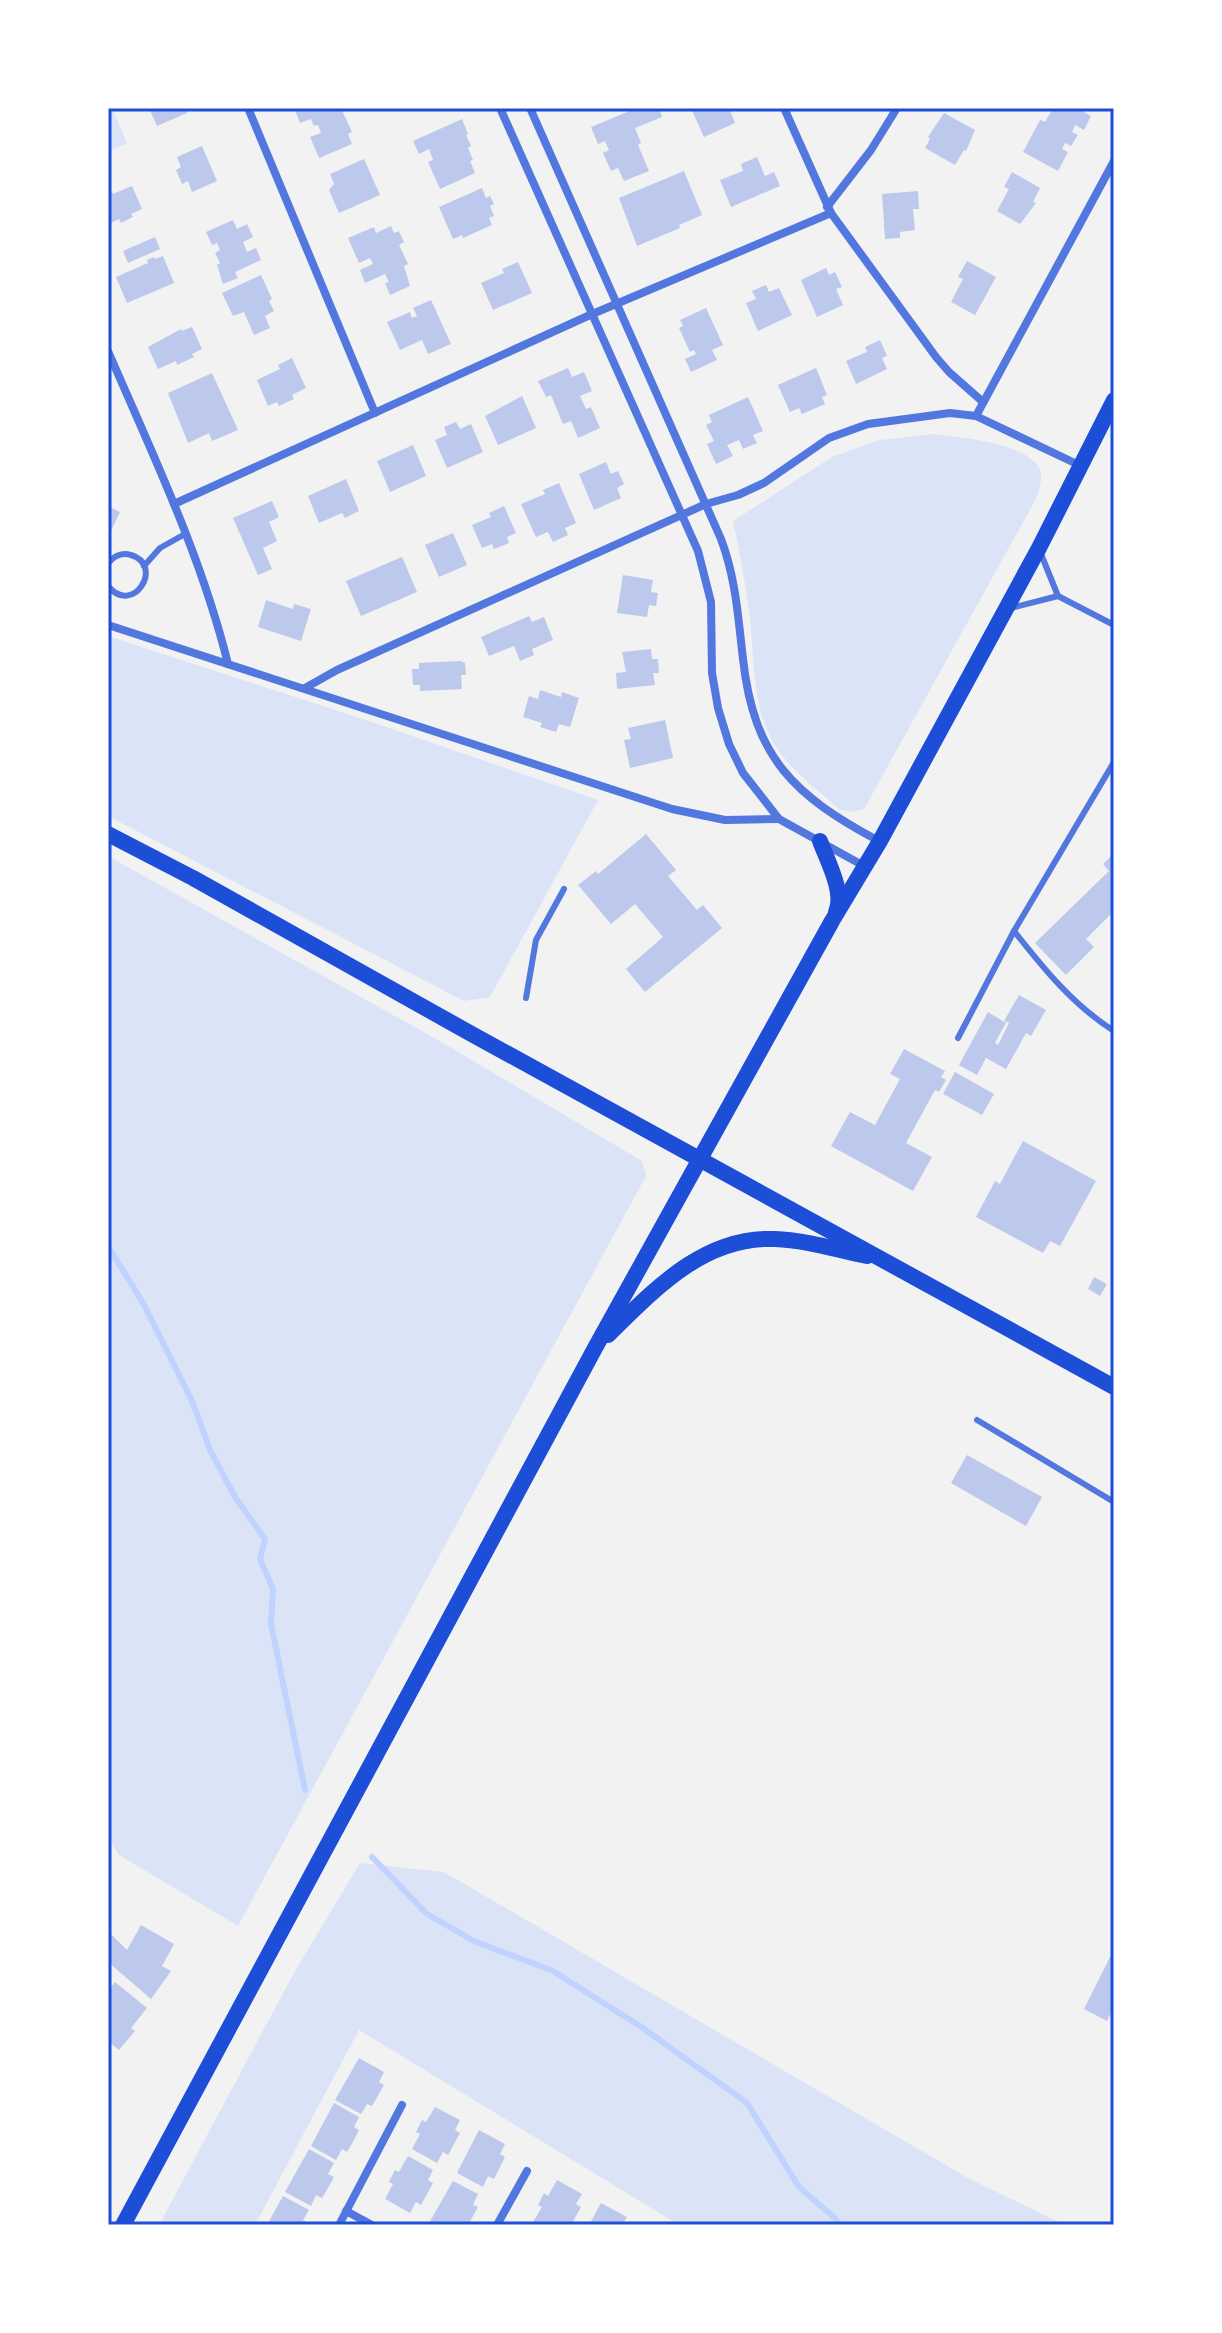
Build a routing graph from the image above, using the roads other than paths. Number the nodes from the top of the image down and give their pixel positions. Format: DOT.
graph roads {
  1 [pos="248,108"];
  2 [pos="500,108"];
  3 [pos="530,108"];
  4 [pos="784,108"];
  5 [pos="897,108"];
  6 [pos="1114,161"];
  7 [pos="829,210"];
  8 [pos="616,306"];
  9 [pos="590,315"];
  10 [pos="108,351"];
  11 [pos="1114,400"];
  12 [pos="983,402"];
  13 [pos="375,413"];
  14 [pos="976,416"];
  15 [pos="1079,465"];
  16 [pos="174,504"];
  17 [pos="706,504"];
  18 [pos="681,515"];
  19 [pos="185,534"];
  20 [pos="1039,548"];
  21 [pos="108,563"];
  22 [pos="144,566"];
  23 [pos="108,586"];
  24 [pos="1058,596"];
  25 [pos="1006,609"];
  26 [pos="108,625"];
  27 [pos="1114,625"];
  28 [pos="228,664"];
  29 [pos="305,688"];
  30 [pos="1114,762"];
  31 [pos="779,819"];
  32 [pos="108,834"];
  33 [pos="820,841"];
  34 [pos="880,841"];
  35 [pos="865,866"];
  36 [pos="564,889"];
  37 [pos="832,921"];
  38 [pos="1014,931"];
  39 [pos="526,998"];
  40 [pos="1114,1031"];
  41 [pos="958,1038"];
  42 [pos="699,1158"];
  43 [pos="884,1260"];
  44 [pos="595,1348"];
  45 [pos="1114,1387"];
  46 [pos="977,1420"];
  47 [pos="1114,1502"];
  48 [pos="402,2105"];
  49 [pos="527,2171"];
  50 [pos="346,2211"];
  51 [pos="123,2225"];
  52 [pos="339,2225"];
  53 [pos="372,2225"];
  54 [pos="497,2225"];
  1 -- 13 [label="street"];
  2 -- 9 [label="street"];
  3 -- 8 [label="street"];
  4 -- 7 [label="street"];
  5 -- 7 [label="street"];
  6 -- 12 [label="street"];
  7 -- 8 [label="street"];
  7 -- 12 [label="street"];
  8 -- 9 [label="street"];
  8 -- 17 [label="street"];
  9 -- 13 [label="street"];
  9 -- 18 [label="street"];
  10 -- 16 [label="street"];
  11 -- 15 [label="main road"];
  12 -- 14 [label="street"];
  13 -- 16 [label="street"];
  14 -- 15 [label="street"];
  14 -- 17 [label="street"];
  15 -- 20 [label="main road"];
  16 -- 19 [label="street"];
  17 -- 18 [label="street"];
  17 -- 34 [label="street"];
  18 -- 29 [label="street"];
  18 -- 31 [label="street"];
  19 -- 22 [label="lane"];
  19 -- 28 [label="street"];
  20 -- 24 [label="lane"];
  20 -- 25 [label="main road"];
  21 -- 22 [label="lane"];
  22 -- 23 [label="lane"];
  24 -- 25 [label="lane"];
  24 -- 27 [label="lane"];
  25 -- 34 [label="main road"];
  26 -- 28 [label="street"];
  28 -- 29 [label="street"];
  29 -- 31 [label="street"];
  30 -- 38 [label="lane"];
  31 -- 33 [label="street"];
  32 -- 42 [label="main road"];
  33 -- 35 [label="street"];
  33 -- 37 [label="main road"];
  34 -- 35 [label="main road"];
  35 -- 37 [label="main road"];
  36 -- 39 [label="lane"];
  37 -- 42 [label="main road"];
  38 -- 40 [label="lane"];
  38 -- 41 [label="lane"];
  42 -- 43 [label="main road"];
  42 -- 44 [label="main road"];
  43 -- 44 [label="main road"];
  43 -- 45 [label="main road"];
  44 -- 51 [label="main road"];
  46 -- 47 [label="lane"];
  48 -- 50 [label="street"];
  49 -- 54 [label="street"];
  50 -- 52 [label="street"];
  50 -- 53 [label="street"];
}
